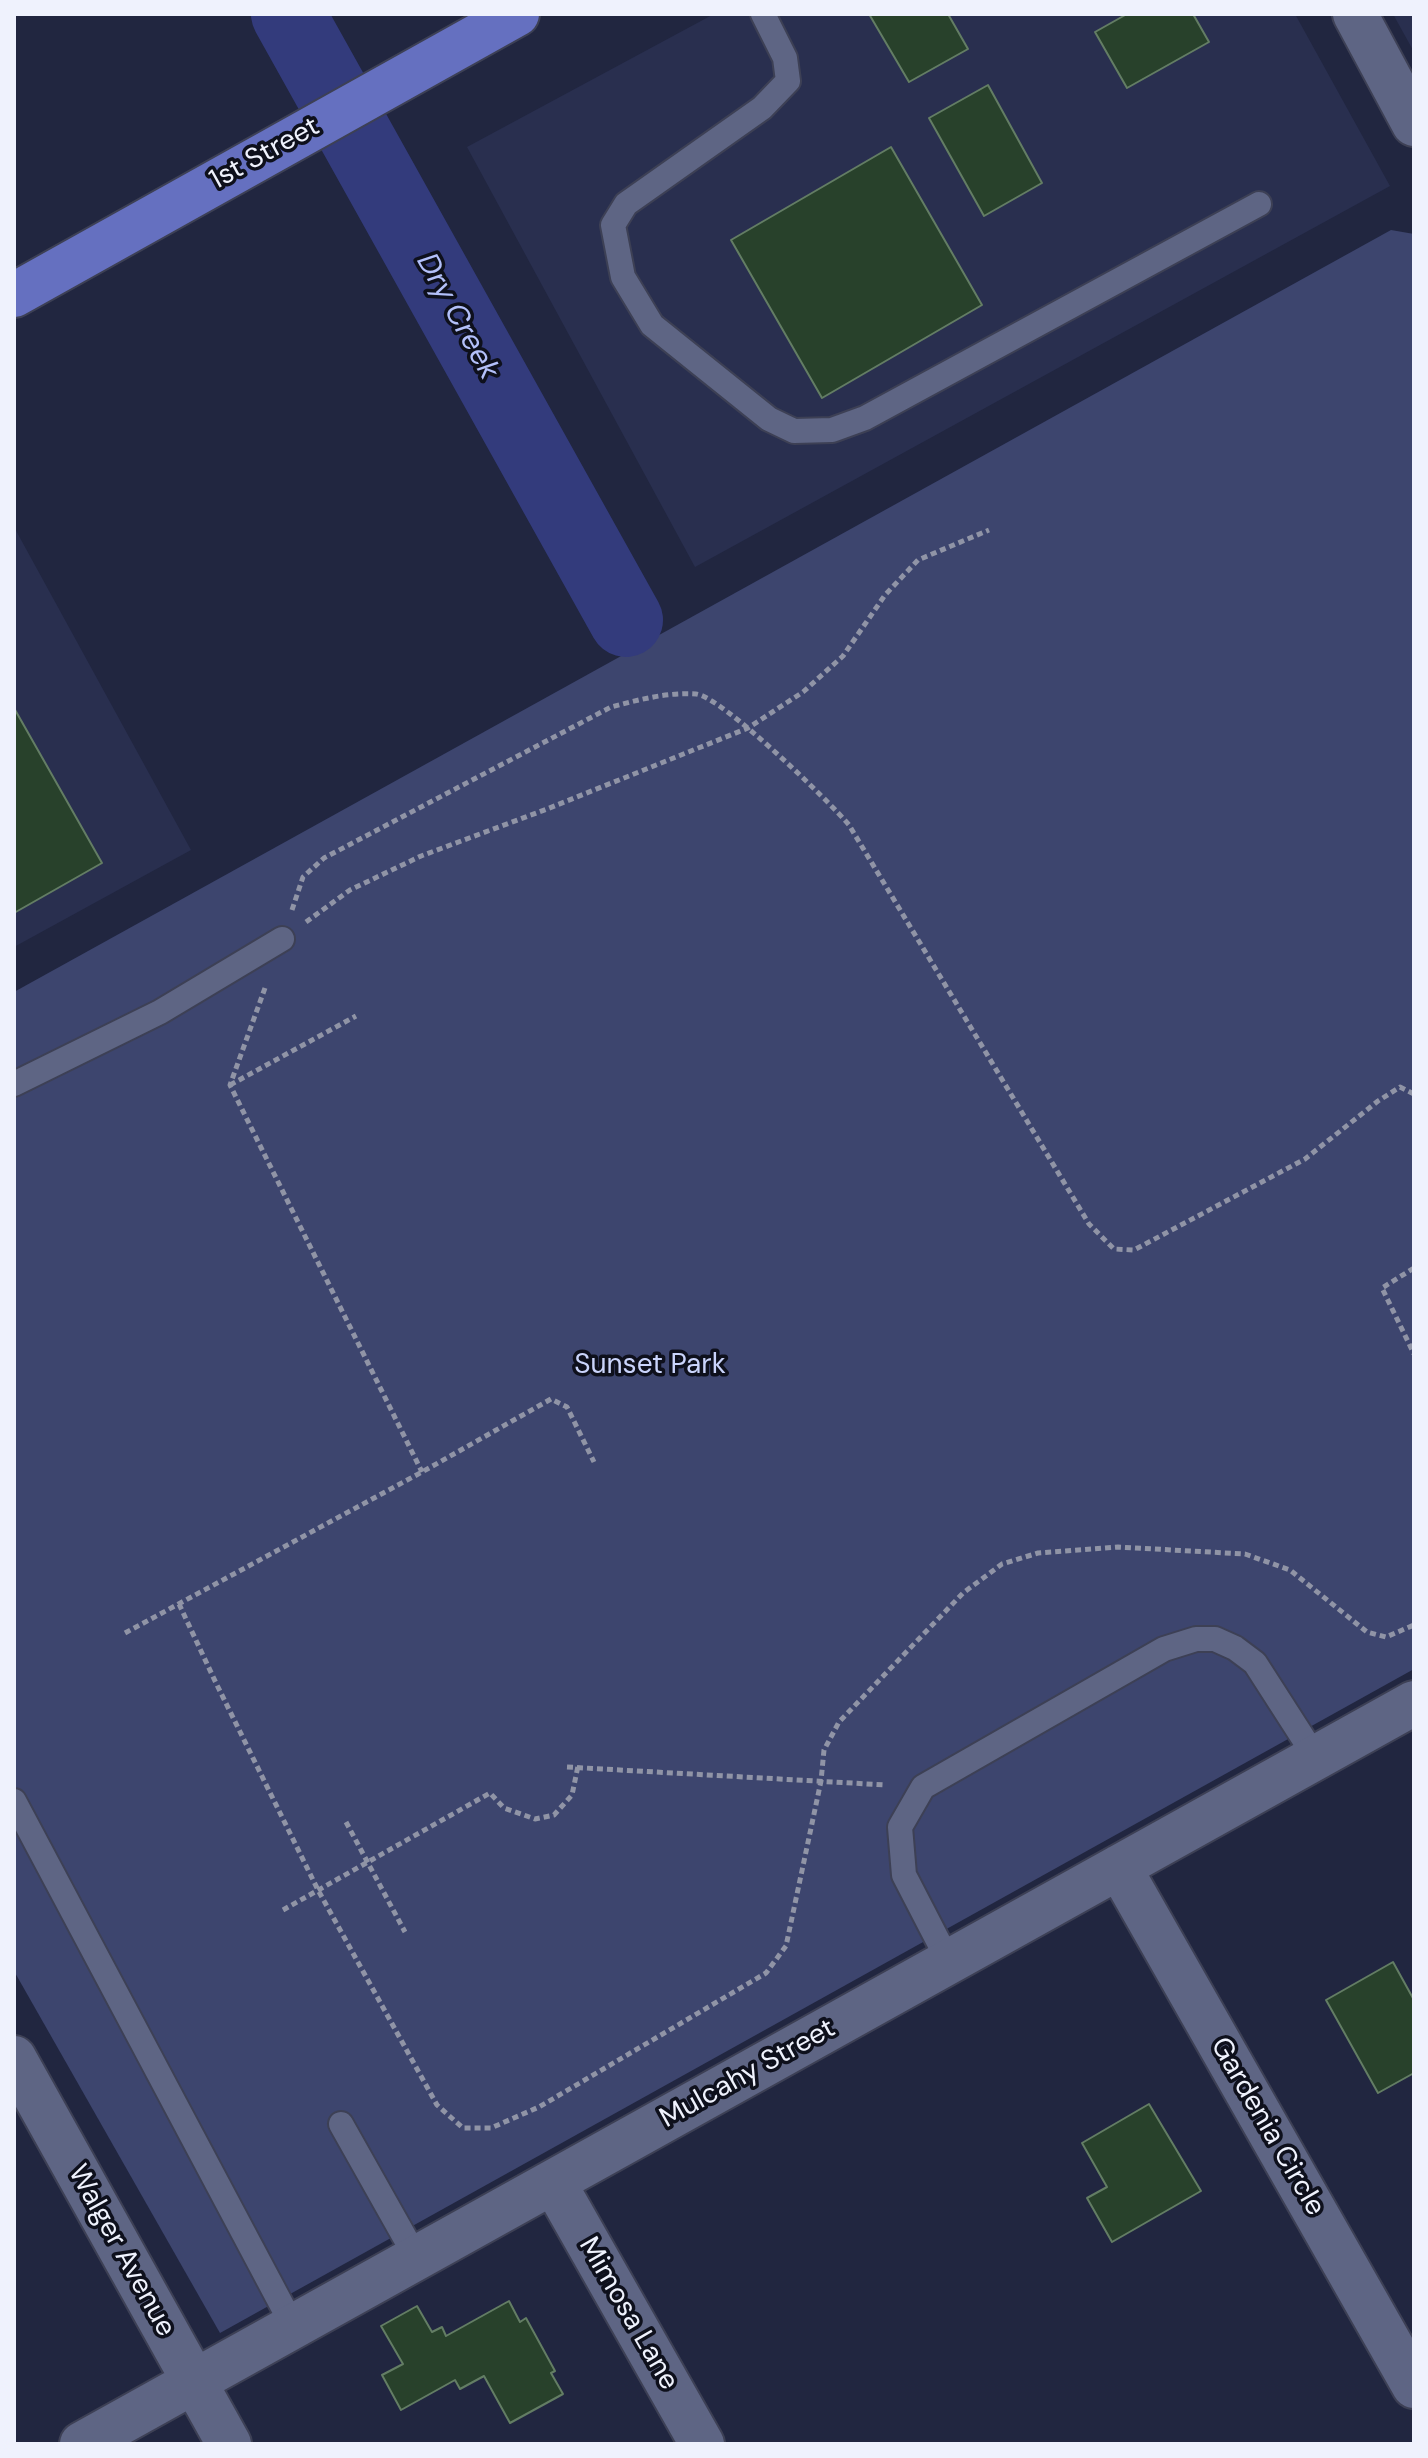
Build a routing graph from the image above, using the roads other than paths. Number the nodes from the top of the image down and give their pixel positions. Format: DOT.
graph roads {
  1 [pos="517,14"];
  2 [pos="763,14"];
  3 [pos="1355,14"];
  4 [pos="1412,114"];
  5 [pos="1259,204"];
  6 [pos="14,295"];
  7 [pos="282,939"];
  8 [pos="14,1084"];
  9 [pos="1414,1703"];
  10 [pos="1316,1758"];
  11 [pos="14,1801"];
  12 [pos="1119,1867"];
  13 [pos="949,1962"];
  14 [pos="14,2058"];
  15 [pos="26,2107"];
  16 [pos="341,2124"];
  17 [pos="554,2183"];
  18 [pos="417,2259"];
  19 [pos="294,2328"];
  20 [pos="194,2381"];
  21 [pos="1414,2386"];
  22 [pos="82,2444"];
  23 [pos="229,2444"];
  24 [pos="702,2444"];
  1 -- 6 [label="main road, 1st Street"];
  2 -- 5 [label="lane"];
  3 -- 4 [label="street"];
  7 -- 8 [label="lane"];
  9 -- 10 [label="street, Mulcahy Street"];
  10 -- 12 [label="street, Mulcahy Street"];
  10 -- 13 [label="lane"];
  11 -- 19 [label="lane"];
  12 -- 13 [label="street, Mulcahy Street"];
  12 -- 21 [label="street, Gardenia Circle"];
  13 -- 17 [label="street, Mulcahy Street"];
  14 -- 15 [label="street, Walger Avenue"];
  15 -- 20 [label="street, Walger Avenue"];
  16 -- 18 [label="lane"];
  17 -- 18 [label="street, Mulcahy Street"];
  17 -- 24 [label="street, Mimosa Lane"];
  18 -- 19 [label="street, Mulcahy Street"];
  19 -- 20 [label="street, Mulcahy Street"];
  20 -- 22 [label="street, Mulcahy Street"];
  20 -- 23 [label="street, Walger Avenue"];
}
